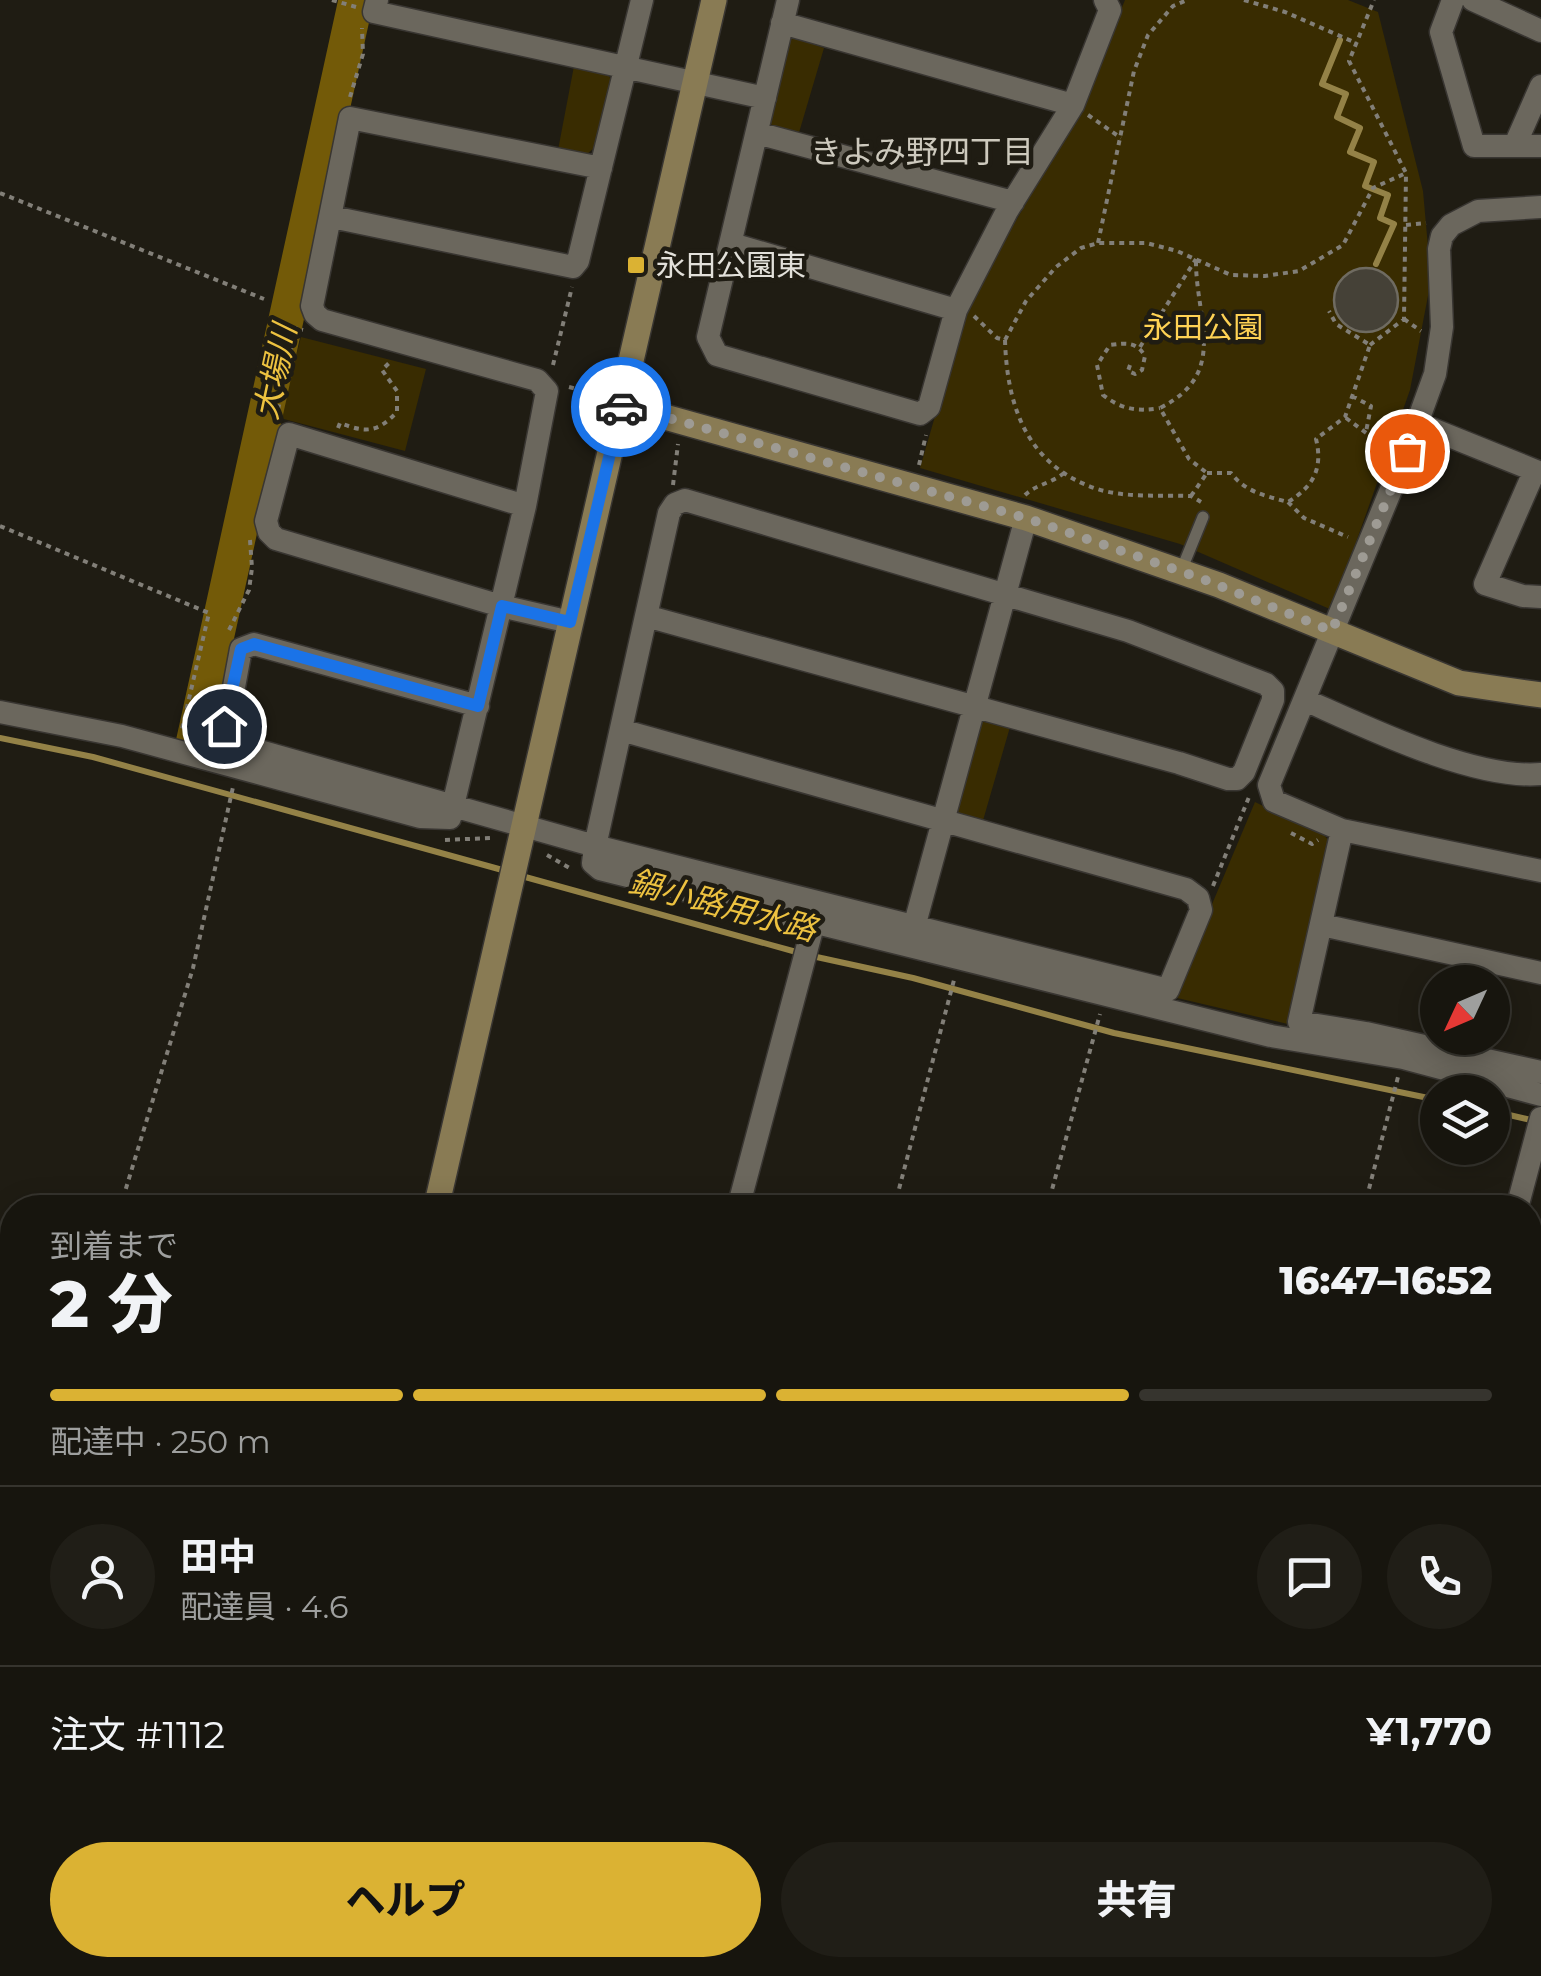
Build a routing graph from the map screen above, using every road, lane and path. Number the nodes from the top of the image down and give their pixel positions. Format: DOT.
graph roads {
  1 [pos="642,0"];
  2 [pos="714,0"];
  3 [pos="788,0"];
  4 [pos="1105,0"];
  5 [pos="1187,0"];
  6 [pos="1244,0"];
  7 [pos="1374,0"];
  8 [pos="1452,0"];
  9 [pos="1472,0"];
  10 [pos="334,1"];
  11 [pos="369,4"];
  12 [pos="782,23"];
  13 [pos="1541,30"];
  14 [pos="1356,43"];
  15 [pos="624,67"];
  16 [pos="694,84"];
  17 [pos="1541,86"];
  18 [pos="765,98"];
  19 [pos="1073,105"];
  20 [pos="757,133"];
  21 [pos="1122,138"];
  22 [pos="1515,145"];
  23 [pos="1541,146"];
  24 [pos="601,168"];
  25 [pos="1406,173"];
  26 [pos="0,193"];
  27 [pos="1013,202"];
  28 [pos="1541,207"];
  29 [pos="332,217"];
  30 [pos="1433,222"];
  31 [pos="1405,225"];
  32 [pos="1098,243"];
  33 [pos="732,244"];
  34 [pos="1196,259"];
  35 [pos="573,268"];
  36 [pos="264,299"];
  37 [pos="956,310"];
  38 [pos="1329,311"];
  39 [pos="1004,340"];
  40 [pos="1370,344"];
  41 [pos="1140,347"];
  42 [pos="1130,365"];
  43 [pos="547,384"];
  44 [pos="1352,396"];
  45 [pos="612,400"];
  46 [pos="1160,408"];
  47 [pos="926,412"];
  48 [pos="1345,417"];
  49 [pos="1418,423"];
  50 [pos="1366,432"];
  51 [pos="679,438"];
  52 [pos="1379,463"];
  53 [pos="918,470"];
  54 [pos="1538,472"];
  55 [pos="1064,473"];
  56 [pos="1207,473"];
  57 [pos="1191,496"];
  58 [pos="1288,502"];
  59 [pos="674,504"];
  60 [pos="525,506"];
  61 [pos="1025,510"];
  62 [pos="1202,517"];
  63 [pos="0,526"];
  64 [pos="1348,537"];
  65 [pos="1181,571"];
  66 [pos="1005,593"];
  67 [pos="1541,597"];
  68 [pos="502,606"];
  69 [pos="646,616"];
  70 [pos="570,622"];
  71 [pos="1332,631"];
  72 [pos="1541,696"];
  73 [pos="1305,700"];
  74 [pos="478,706"];
  75 [pos="972,706"];
  76 [pos="0,712"];
  77 [pos="621,730"];
  78 [pos="177,751"];
  79 [pos="237,769"];
  80 [pos="1541,774"];
  81 [pos="454,808"];
  82 [pos="941,821"];
  83 [pos="525,828"];
  84 [pos="1342,830"];
  85 [pos="594,846"];
  86 [pos="1541,871"];
  87 [pos="814,922"];
  88 [pos="1322,925"];
  89 [pos="914,926"];
  90 [pos="959,958"];
  91 [pos="1541,973"];
  92 [pos="1105,994"];
  93 [pos="1403,1058"];
  94 [pos="1541,1072"];
  95 [pos="1541,1095"];
  96 [pos="1539,1126"];
  97 [pos="124,1195"];
  98 [pos="439,1195"];
  99 [pos="741,1195"];
  100 [pos="897,1195"];
  101 [pos="1051,1195"];
  102 [pos="1367,1195"];
  103 [pos="1520,1195"];
  1 -- 15 [label="street"];
  2 -- 16 [label="street"];
  3 -- 12 [label="street"];
  4 -- 19 [label="street"];
  5 -- 21 [label="path"];
  6 -- 14 [label="path"];
  7 -- 14 [label="path"];
  8 -- 22 [label="street"];
  9 -- 13 [label="street"];
  10 -- 11 [label="path"];
  11 -- 15 [label="street"];
  12 -- 18 [label="street"];
  12 -- 19 [label="street"];
  14 -- 25 [label="path"];
  15 -- 16 [label="street"];
  15 -- 24 [label="street"];
  16 -- 18 [label="street"];
  16 -- 45 [label="street"];
  17 -- 22 [label="street"];
  18 -- 20 [label="street"];
  19 -- 21 [label="path"];
  19 -- 27 [label="street"];
  20 -- 27 [label="street"];
  20 -- 33 [label="street"];
  21 -- 32 [label="path"];
  22 -- 23 [label="street"];
  24 -- 29 [label="street"];
  24 -- 35 [label="street"];
  25 -- 31 [label="path"];
  25 -- 34 [label="path"];
  26 -- 36 [label="path"];
  27 -- 37 [label="street"];
  28 -- 49 [label="street"];
  29 -- 35 [label="street"];
  29 -- 43 [label="street"];
  30 -- 31 [label="path"];
  31 -- 40 [label="path"];
  32 -- 34 [label="path"];
  32 -- 39 [label="path"];
  33 -- 37 [label="street"];
  33 -- 47 [label="street"];
  34 -- 41 [label="path"];
  34 -- 46 [label="path"];
  35 -- 43 [label="path"];
  37 -- 39 [label="path"];
  37 -- 47 [label="street"];
  38 -- 40 [label="path"];
  39 -- 55 [label="path"];
  40 -- 44 [label="path"];
  41 -- 42 [label="path"];
  41 -- 46 [label="path"];
  43 -- 45 [label="path"];
  43 -- 60 [label="street"];
  44 -- 48 [label="path"];
  44 -- 50 [label="path"];
  45 -- 61 [label="street"];
  45 -- 70 [label="street"];
  46 -- 56 [label="path"];
  47 -- 53 [label="path"];
  48 -- 50 [label="path"];
  48 -- 58 [label="path"];
  49 -- 54 [label="street"];
  49 -- 71 [label="street"];
  50 -- 52 [label="path"];
  51 -- 59 [label="path"];
  54 -- 67 [label="street"];
  55 -- 57 [label="path"];
  55 -- 61 [label="path"];
  56 -- 57 [label="path"];
  56 -- 58 [label="path"];
  57 -- 62 [label="path"];
  58 -- 64 [label="path"];
  59 -- 66 [label="street"];
  59 -- 69 [label="street"];
  60 -- 68 [label="street"];
  60 -- 68 [label="street"];
  61 -- 65 [label="street"];
  61 -- 66 [label="street"];
  62 -- 65 [label="lane"];
  63 -- 78 [label="path"];
  65 -- 71 [label="street"];
  66 -- 75 [label="street"];
  66 -- 75 [label="street"];
  68 -- 70 [label="street"];
  68 -- 74 [label="street"];
  69 -- 75 [label="street"];
  69 -- 77 [label="street"];
  70 -- 83 [label="street"];
  71 -- 72 [label="street"];
  71 -- 73 [label="street"];
  73 -- 80 [label="street"];
  73 -- 84 [label="street"];
  74 -- 81 [label="street"];
  74 -- 81 [label="street"];
  75 -- 82 [label="street"];
  76 -- 78 [label="street"];
  77 -- 82 [label="street"];
  77 -- 85 [label="street"];
  78 -- 79 [label="street"];
  79 -- 81 [label="street"];
  79 -- 97 [label="path"];
  81 -- 83 [label="street"];
  82 -- 89 [label="street"];
  82 -- 89 [label="street"];
  83 -- 85 [label="street"];
  83 -- 98 [label="street"];
  84 -- 86 [label="street"];
  84 -- 88 [label="street"];
  85 -- 87 [label="street"];
  85 -- 89 [label="street"];
  87 -- 90 [label="street"];
  87 -- 99 [label="street"];
  88 -- 91 [label="street"];
  88 -- 94 [label="street"];
  90 -- 92 [label="street"];
  90 -- 100 [label="path"];
  92 -- 93 [label="street"];
  92 -- 101 [label="path"];
  93 -- 95 [label="street"];
  93 -- 102 [label="path"];
  96 -- 103 [label="street"];
}
